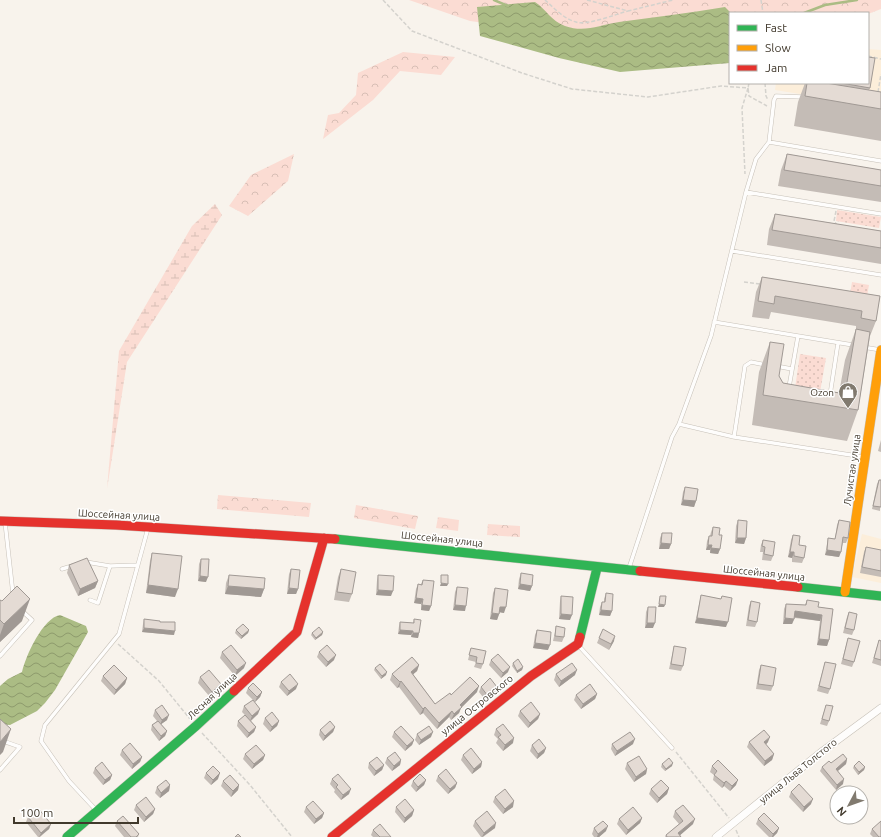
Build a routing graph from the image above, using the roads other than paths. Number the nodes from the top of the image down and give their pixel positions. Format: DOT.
graph roads {
  1 [pos="806,97"];
  2 [pos="769,142"];
  3 [pos="881,161"];
  4 [pos="746,192"];
  5 [pos="881,214"];
  6 [pos="732,251"];
  7 [pos="881,275"];
  8 [pos="714,322"];
  9 [pos="798,336"];
  10 [pos="838,342"];
  11 [pos="881,350"];
  12 [pos="792,369"];
  13 [pos="789,389"];
  14 [pos="828,402"];
  15 [pos="679,424"];
  16 [pos="734,437"];
  17 [pos="865,457"];
  18 [pos="2,521"];
  19 [pos="149,528"];
  20 [pos="324,538"];
  21 [pos="138,565"];
  22 [pos="110,566"];
  23 [pos="597,568"];
  24 [pos="62,569"];
  25 [pos="628,571"];
  26 [pos="845,592"];
  27 [pos="881,596"];
  28 [pos="14,597"];
  29 [pos="90,600"];
  30 [pos="15,605"];
  31 [pos="578,644"];
  32 [pos="0,656"];
  33 [pos="881,708"];
  34 [pos="0,740"];
  35 [pos="672,748"];
  36 [pos="0,770"];
  37 [pos="98,812"];
  38 [pos="67,837"];
  39 [pos="332,837"];
  40 [pos="716,837"];
  1 -- 2 [label="lane"];
  2 -- 3 [label="lane"];
  2 -- 4 [label="lane"];
  4 -- 5 [label="lane"];
  4 -- 6 [label="lane"];
  6 -- 7 [label="lane"];
  6 -- 8 [label="lane"];
  8 -- 9 [label="lane"];
  8 -- 15 [label="lane"];
  9 -- 10 [label="lane"];
  9 -- 12 [label="lane"];
  10 -- 11 [label="lane"];
  10 -- 14 [label="lane"];
  11 -- 17 [label="street, Лучистая улица"];
  12 -- 13 [label="lane"];
  12 -- 16 [label="lane"];
  15 -- 16 [label="lane"];
  15 -- 25 [label="lane"];
  16 -- 17 [label="lane"];
  17 -- 26 [label="street, Лучистая улица"];
  18 -- 19 [label="street, Шоссейная улица"];
  18 -- 28 [label="lane"];
  19 -- 20 [label="street, Шоссейная улица"];
  19 -- 21 [label="lane"];
  20 -- 23 [label="street, Шоссейная улица"];
  20 -- 37 [label="street, Лесная улица"];
  21 -- 22 [label="lane"];
  21 -- 37 [label="lane"];
  22 -- 24 [label="lane"];
  22 -- 29 [label="lane"];
  23 -- 25 [label="street, Шоссейная улица"];
  23 -- 31 [label="street"];
  25 -- 26 [label="street, Шоссейная улица"];
  26 -- 27 [label="street, Шоссейная улица"];
  30 -- 32 [label="lane"];
  31 -- 35 [label="lane"];
  31 -- 39 [label="street, улица Островского"];
  33 -- 40 [label="street, улица Льва Толстого"];
  34 -- 36 [label="lane"];
  37 -- 38 [label="street, Лесная улица"];
}
